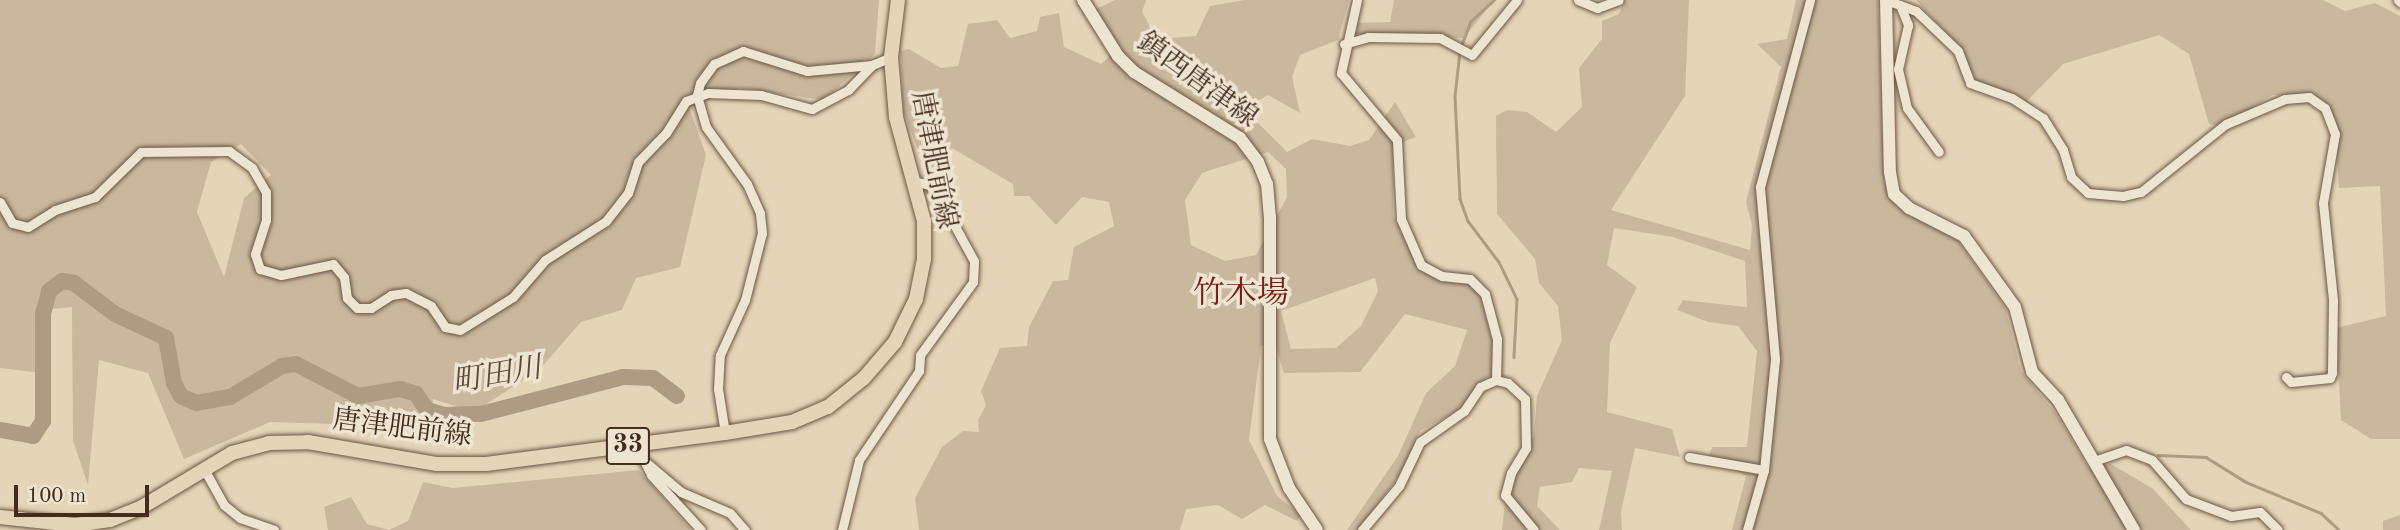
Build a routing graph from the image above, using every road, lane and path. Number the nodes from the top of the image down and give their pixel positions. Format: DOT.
graph roads {
  1 [pos="898,0"];
  2 [pos="1083,0"];
  3 [pos="1357,0"];
  4 [pos="1517,0"];
  5 [pos="1578,0"];
  6 [pos="1619,0"];
  7 [pos="1810,0"];
  8 [pos="1886,0"];
  9 [pos="1900,5"];
  10 [pos="1344,44"];
  11 [pos="891,57"];
  12 [pos="872,65"];
  13 [pos="697,95"];
  14 [pos="1939,152"];
  15 [pos="913,181"];
  16 [pos="0,202"];
  17 [pos="2286,377"];
  18 [pos="1496,380"];
  19 [pos="725,433"];
  20 [pos="639,452"];
  21 [pos="1689,457"];
  22 [pos="2094,461"];
  23 [pos="204,469"];
  24 [pos="1764,470"];
  25 [pos="0,517"];
  26 [pos="75,527"];
  27 [pos="274,530"];
  28 [pos="701,530"];
  29 [pos="745,530"];
  30 [pos="842,530"];
  31 [pos="1317,530"];
  32 [pos="1362,530"];
  33 [pos="1534,530"];
  34 [pos="1747,530"];
  35 [pos="2134,530"];
  36 [pos="2278,530"];
  1 -- 11 [label="main road, 唐津肥前線 / 33"];
  2 -- 31 [label="main road, 鎮西唐津線"];
  3 -- 10 [label="street"];
  4 -- 10 [label="street"];
  5 -- 6 [label="street"];
  7 -- 24 [label="street"];
  8 -- 9 [label="street"];
  8 -- 22 [label="main road"];
  9 -- 14 [label="street"];
  9 -- 17 [label="street"];
  10 -- 18 [label="street"];
  11 -- 12 [label="street"];
  11 -- 15 [label="main road, 唐津肥前線 / 33"];
  12 -- 13 [label="street"];
  12 -- 13 [label="street"];
  13 -- 16 [label="street"];
  13 -- 19 [label="street"];
  15 -- 19 [label="main road, 唐津肥前線 / 33"];
  15 -- 30 [label="street"];
  18 -- 32 [label="street"];
  18 -- 33 [label="street"];
  19 -- 20 [label="main road, 唐津肥前線 / 33"];
  20 -- 23 [label="main road, 唐津肥前線 / 33"];
  20 -- 28 [label="street"];
  20 -- 29 [label="street"];
  21 -- 24 [label="street"];
  22 -- 35 [label="main road"];
  22 -- 36 [label="street"];
  23 -- 26 [label="main road, 唐津肥前線 / 33"];
  23 -- 27 [label="street"];
  24 -- 34 [label="street"];
  25 -- 26 [label="main road, 唐津肥前線 / 33"];
}
